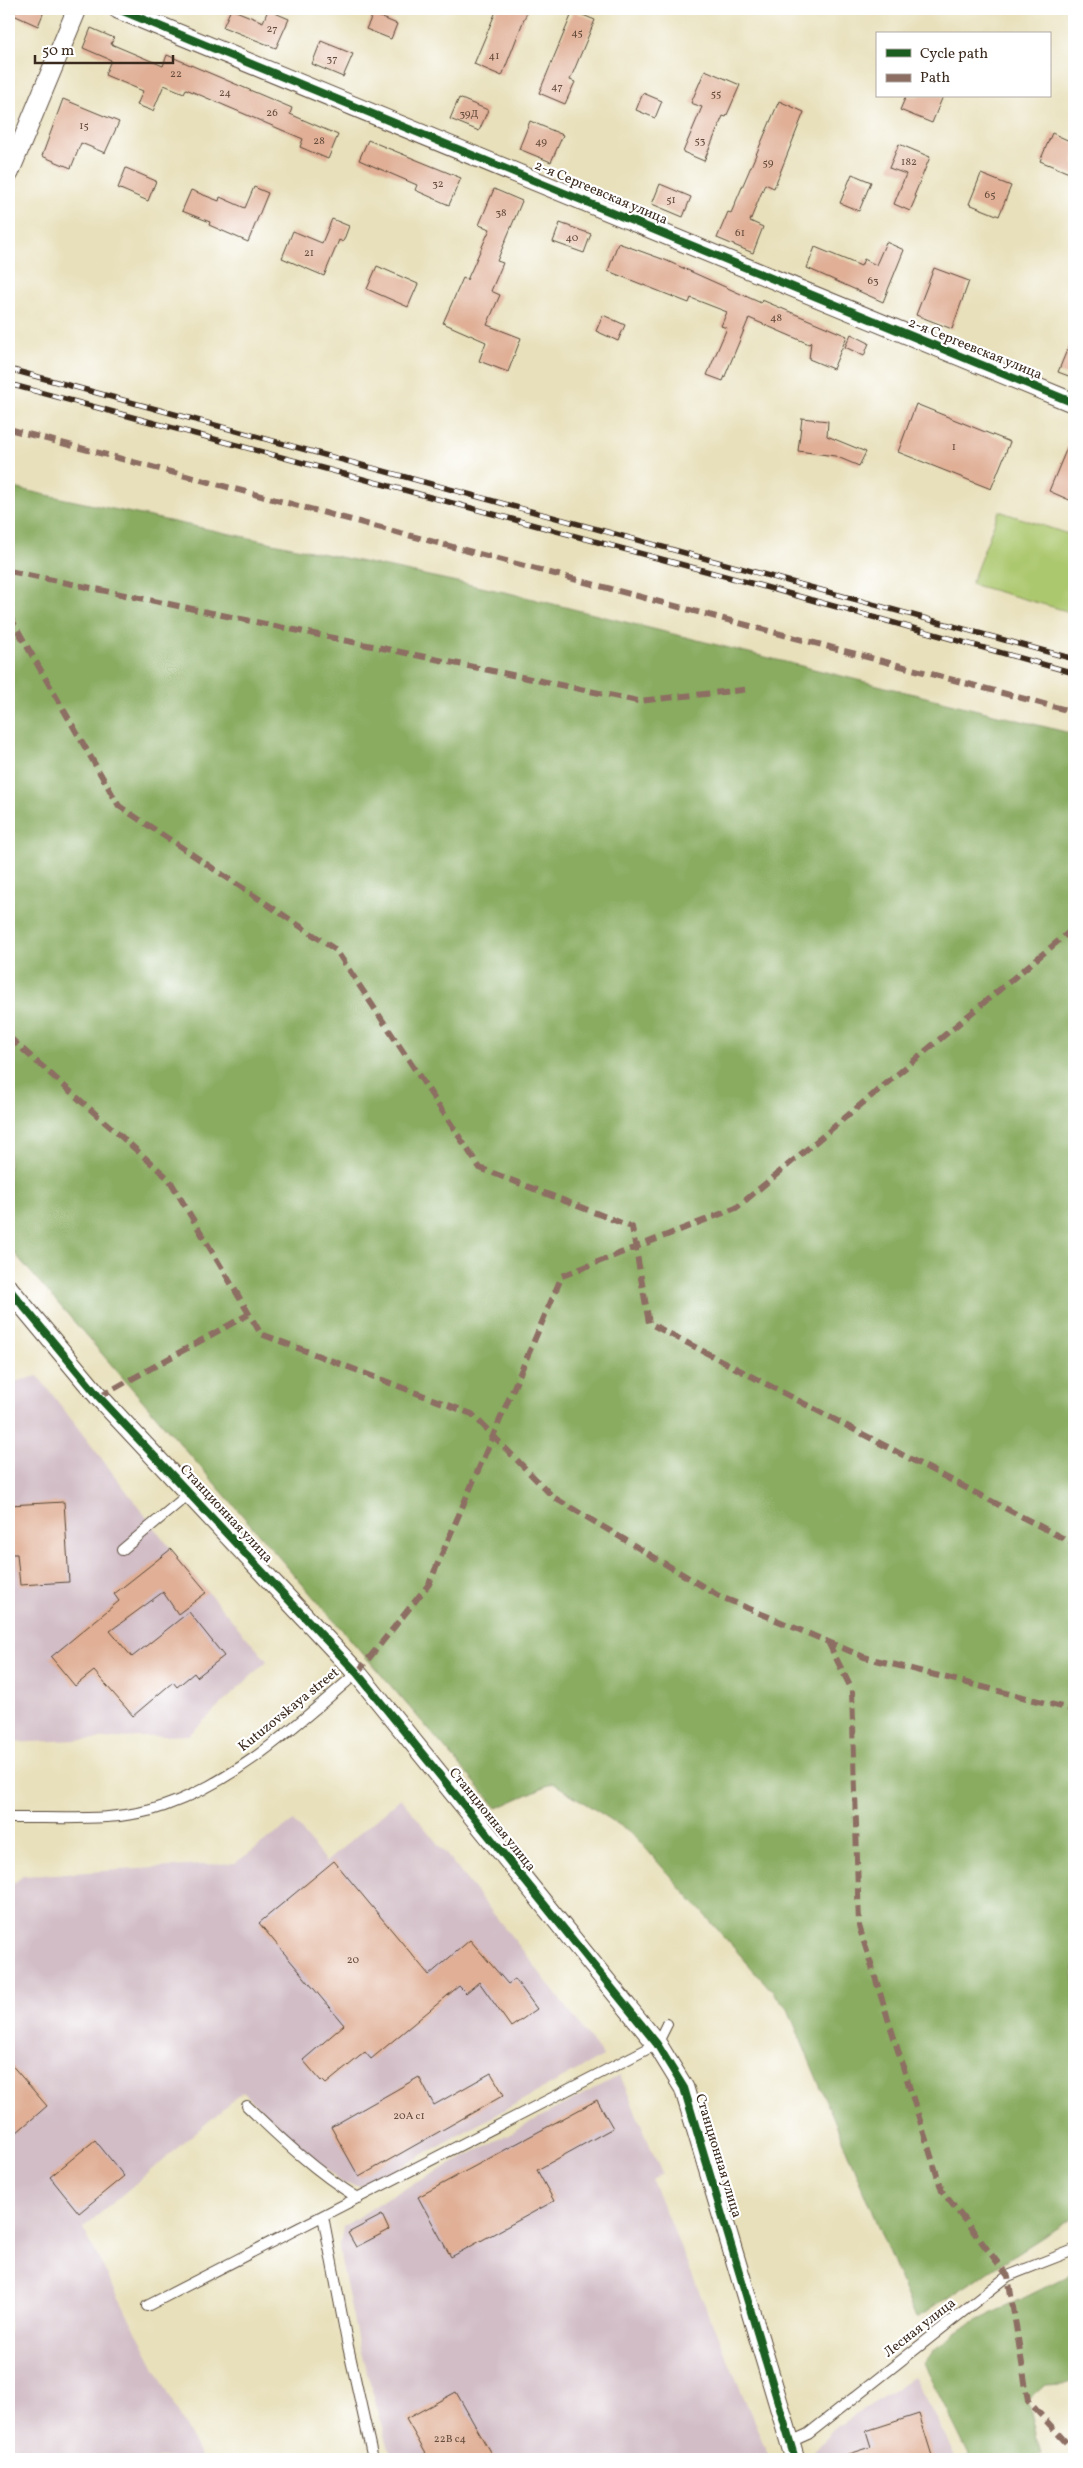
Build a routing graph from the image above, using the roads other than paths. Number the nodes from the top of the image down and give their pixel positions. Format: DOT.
graph roads {
  1 [pos="77,9"];
  2 [pos="118,9"];
  3 [pos="9,172"];
  4 [pos="1074,403"];
  5 [pos="9,1289"];
  6 [pos="190,1493"];
  7 [pos="122,1550"];
  8 [pos="356,1673"];
  9 [pos="9,1818"];
  10 [pos="667,2024"];
  11 [pos="657,2044"];
  12 [pos="247,2106"];
  13 [pos="358,2198"];
  14 [pos="323,2216"];
  15 [pos="1074,2250"];
  16 [pos="147,2306"];
  17 [pos="792,2450"];
  18 [pos="373,2459"];
  1 -- 3 [label="street"];
  2 -- 4 [label="street, 2-я Сергеевская улица"];
  5 -- 6 [label="street, Станционная улица"];
  6 -- 7 [label="lane"];
  6 -- 8 [label="street, Станционная улица"];
  8 -- 9 [label="lane, Kutuzovskaya street"];
  8 -- 11 [label="street, Станционная улица"];
  10 -- 11 [label="lane"];
  11 -- 13 [label="lane"];
  11 -- 17 [label="street, Станционная улица"];
  12 -- 13 [label="lane"];
  13 -- 14 [label="lane"];
  14 -- 16 [label="lane"];
  14 -- 18 [label="lane"];
  15 -- 17 [label="lane, Лесная улица"];
}
